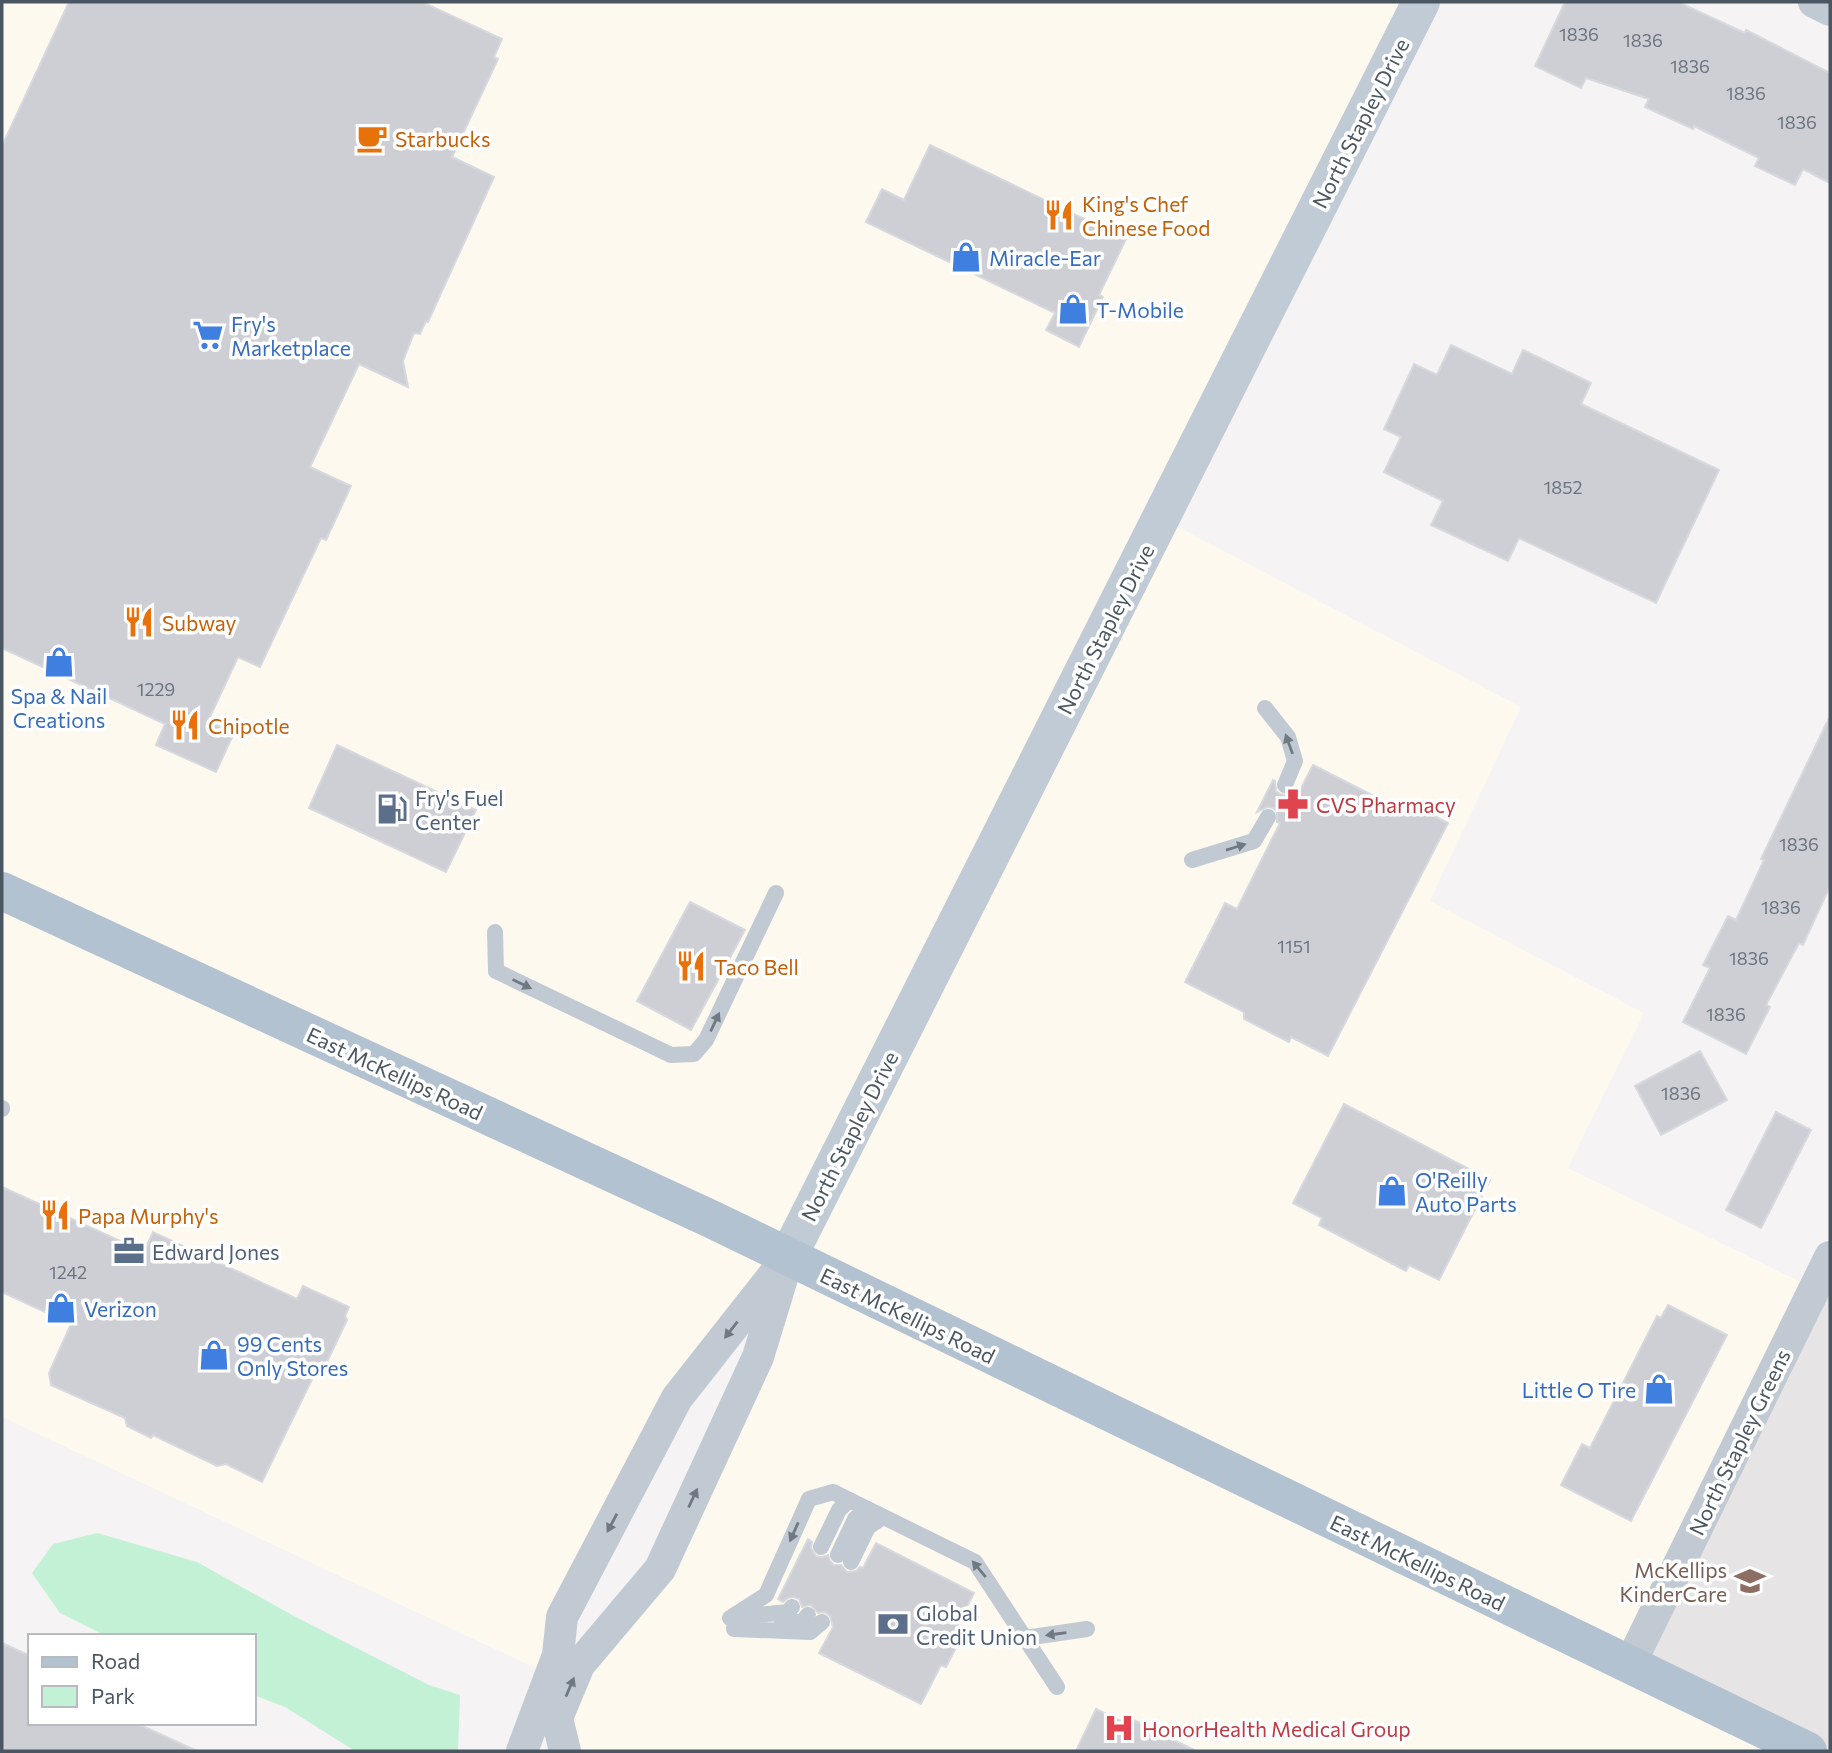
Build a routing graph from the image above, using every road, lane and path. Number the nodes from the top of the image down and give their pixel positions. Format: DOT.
graph roads {
  1 [pos="1421,2"];
  2 [pos="1814,2"];
  3 [pos="1830,10"];
  4 [pos="1265,708"];
  5 [pos="1285,785"];
  6 [pos="1268,817"];
  7 [pos="1192,860"];
  8 [pos="2,891"];
  9 [pos="776,893"];
  10 [pos="495,932"];
  11 [pos="788,1257"];
  12 [pos="1830,1257"];
  13 [pos="849,1500"];
  14 [pos="867,1509"];
  15 [pos="883,1517"];
  16 [pos="821,1546"];
  17 [pos="792,1606"];
  18 [pos="815,1618"];
  19 [pos="732,1624"];
  20 [pos="1087,1629"];
  21 [pos="1025,1638"];
  22 [pos="1630,1664"];
  23 [pos="1057,1687"];
  24 [pos="522,1751"];
  25 [pos="565,1751"];
  26 [pos="1808,1751"];
  1 -- 11 [label="main road, North Stapley Drive"];
  2 -- 3 [label="street"];
  5 -- 4 [label="lane, one-way"];
  7 -- 6 [label="lane, one-way"];
  8 -- 11 [label="main road, East McKellips Road"];
  10 -- 9 [label="lane, one-way"];
  11 -- 22 [label="main road, East McKellips Road"];
  11 -- 24 [label="street, North Stapley Drive, one-way"];
  25 -- 11 [label="street, North Stapley Drive, one-way"];
  12 -- 22 [label="street, North Stapley Greens"];
  13 -- 14 [label="lane"];
  13 -- 16 [label="lane"];
  13 -- 19 [label="lane, one-way"];
  14 -- 15 [label="lane"];
  14 -- 15 [label="lane"];
  21 -- 15 [label="lane, one-way"];
  17 -- 19 [label="lane"];
  18 -- 19 [label="lane"];
  20 -- 21 [label="lane, one-way"];
  21 -- 23 [label="lane"];
  22 -- 26 [label="main road, East McKellips Road"];
}
